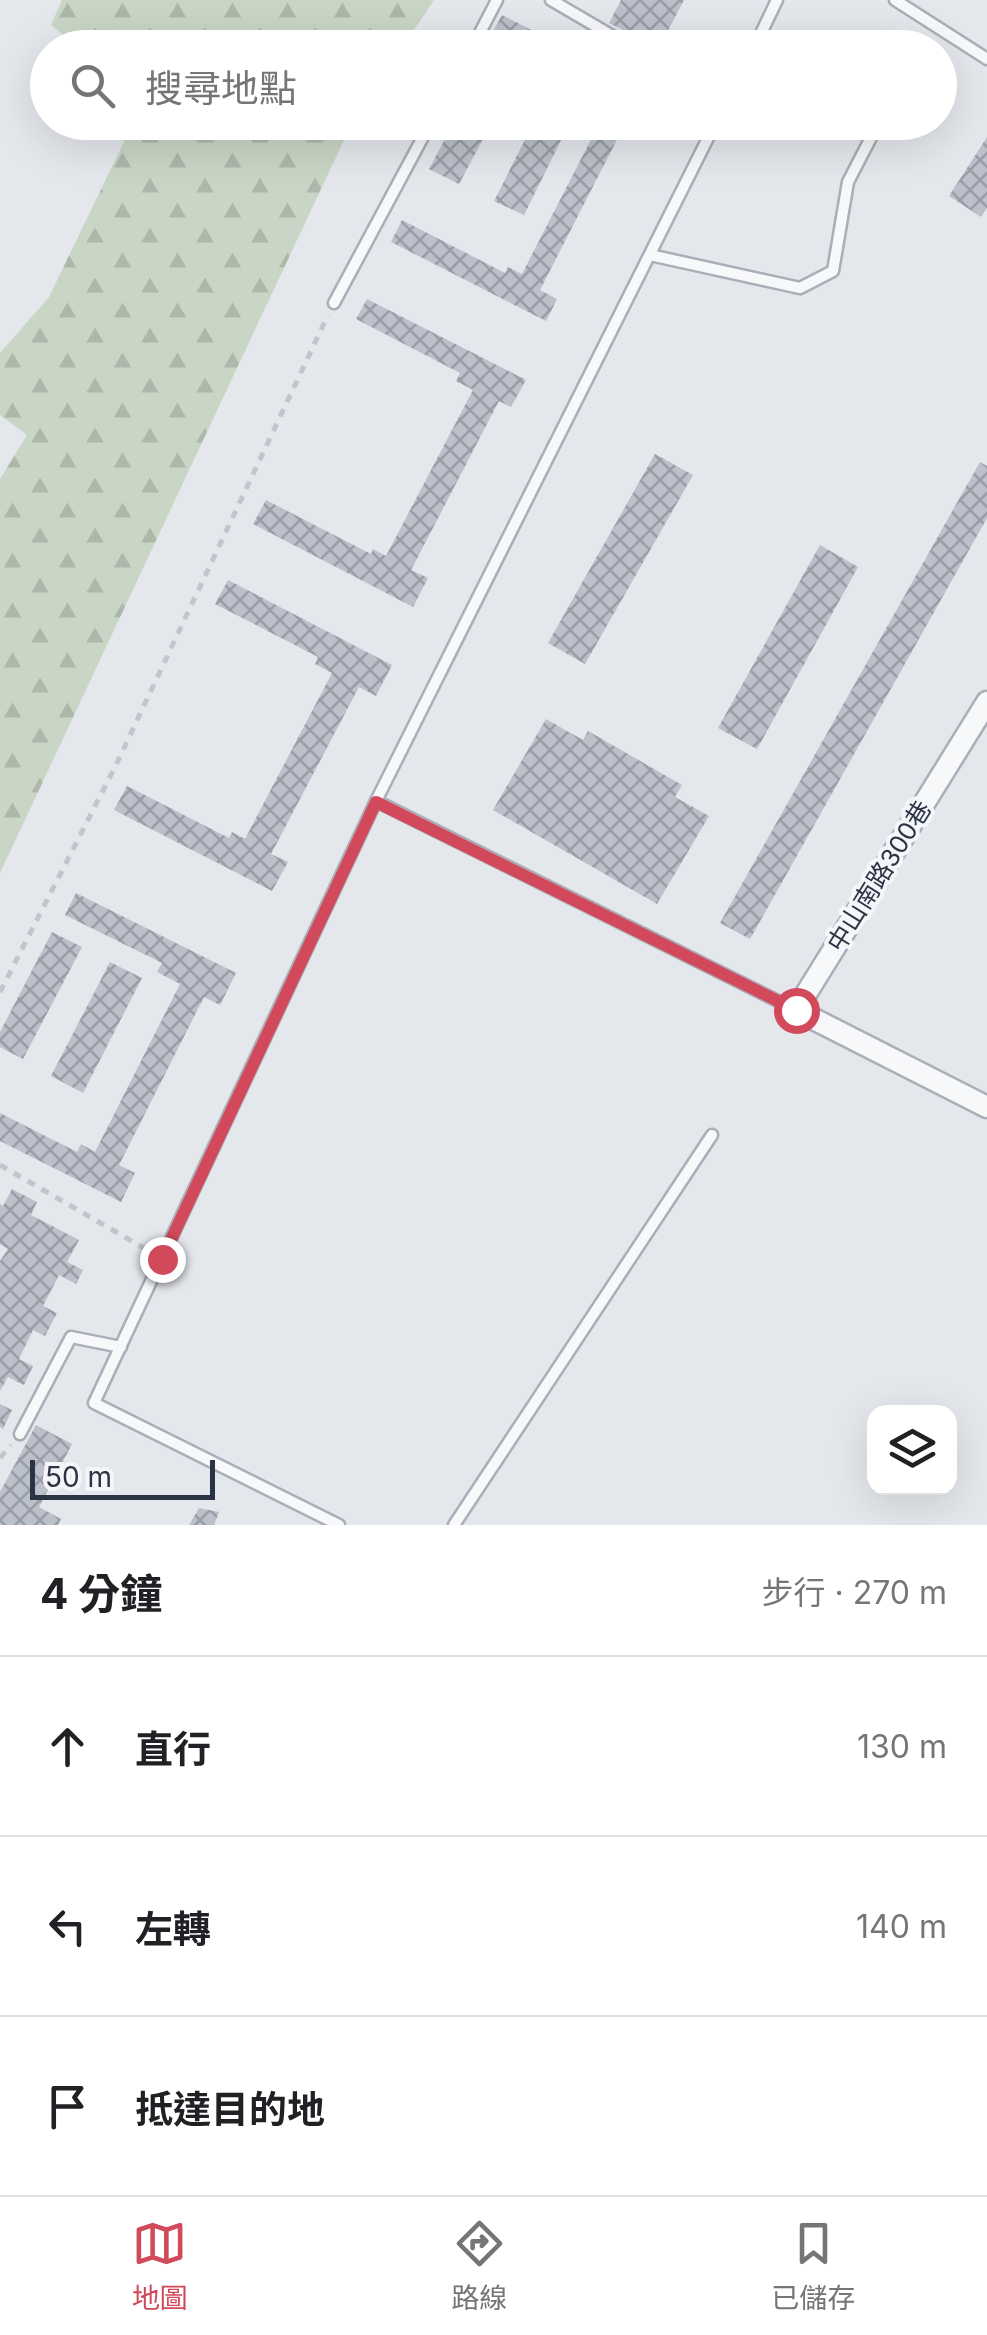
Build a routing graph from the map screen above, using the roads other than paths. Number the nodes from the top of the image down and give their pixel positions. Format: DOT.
graph roads {
  1 [pos="498,0"];
  2 [pos="551,0"];
  3 [pos="778,0"];
  4 [pos="895,0"];
  5 [pos="482,30"];
  6 [pos="603,30"];
  7 [pos="763,30"];
  8 [pos="943,30"];
  9 [pos="957,39"];
  10 [pos="987,58"];
  11 [pos="422,140"];
  12 [pos="707,140"];
  13 [pos="870,140"];
  14 [pos="650,254"];
  15 [pos="334,304"];
  16 [pos="984,712"];
  17 [pos="376,802"];
  18 [pos="796,1010"];
  19 [pos="987,1107"];
  20 [pos="712,1135"];
  21 [pos="120,1347"];
  22 [pos="20,1434"];
  23 [pos="339,1525"];
  24 [pos="454,1525"];
  1 -- 5 [label="lane"];
  2 -- 6 [label="lane"];
  3 -- 7 [label="lane"];
  4 -- 8 [label="lane"];
  9 -- 10 [label="lane"];
  11 -- 15 [label="lane"];
  12 -- 14 [label="lane"];
  13 -- 14 [label="lane"];
  14 -- 17 [label="lane"];
  16 -- 18 [label="street, 中山南路300巷"];
  17 -- 18 [label="lane"];
  17 -- 21 [label="lane"];
  18 -- 19 [label="street"];
  20 -- 24 [label="lane"];
  21 -- 22 [label="lane"];
  21 -- 23 [label="lane"];
}
